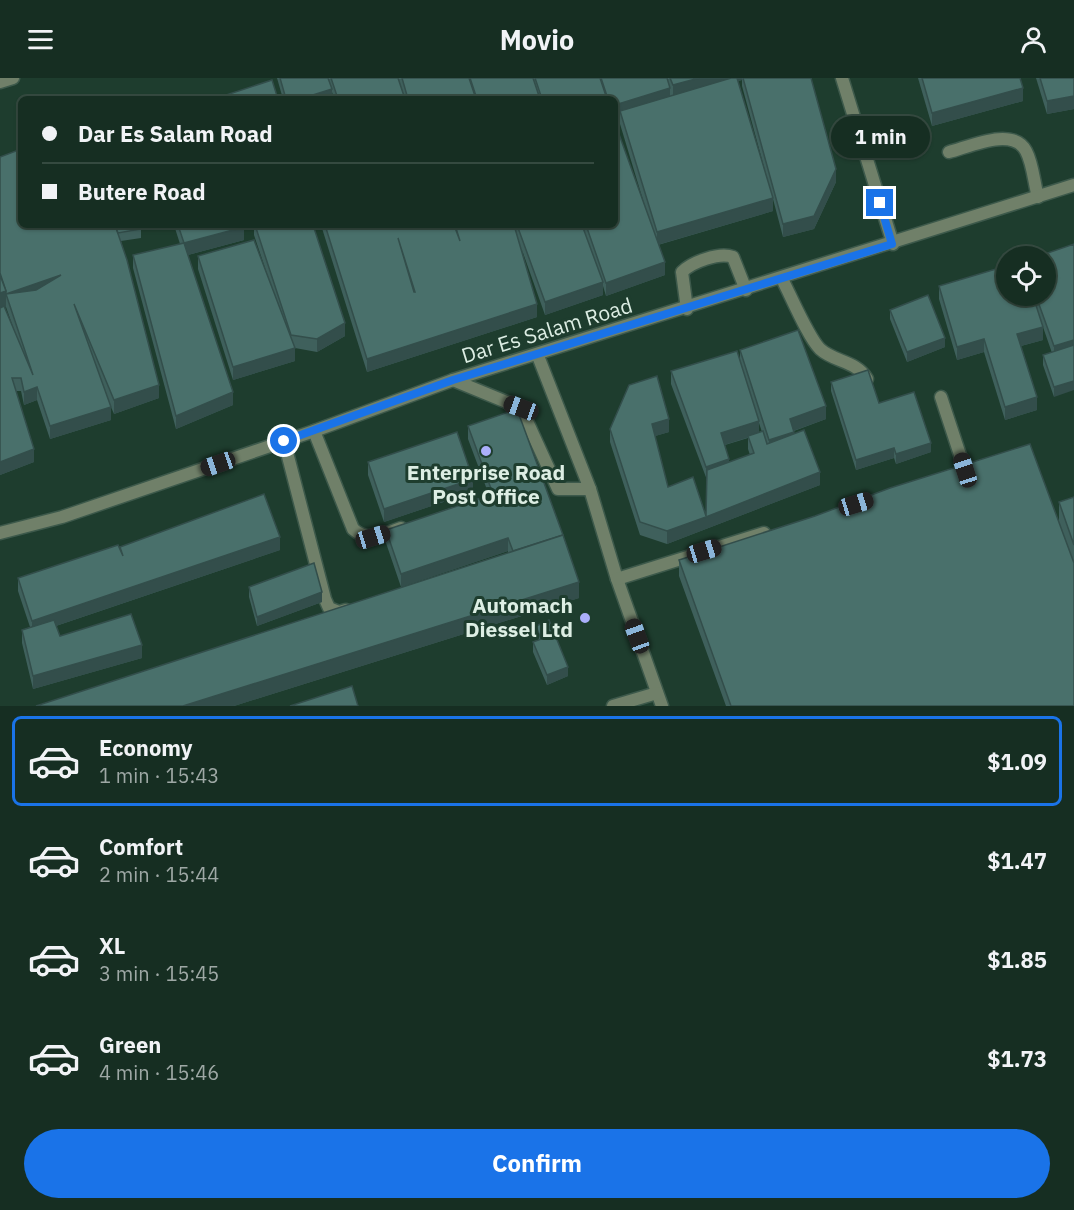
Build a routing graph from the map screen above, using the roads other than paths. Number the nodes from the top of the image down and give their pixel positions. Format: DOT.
graph roads {
  1 [pos="13,78"];
  2 [pos="842,78"];
  3 [pos="0,82"];
  4 [pos="949,152"];
  5 [pos="1074,186"];
  6 [pos="1038,196"];
  7 [pos="892,244"];
  8 [pos="782,279"];
  9 [pos="746,290"];
  10 [pos="687,309"];
  11 [pos="538,356"];
  12 [pos="867,378"];
  13 [pos="453,380"];
  14 [pos="941,397"];
  15 [pos="315,431"];
  16 [pos="284,441"];
  17 [pos="964,470"];
  18 [pos="591,489"];
  19 [pos="413,525"];
  20 [pos="774,530"];
  21 [pos="0,533"];
  22 [pos="616,579"];
  23 [pos="360,607"];
  24 [pos="657,693"];
  25 [pos="613,706"];
  26 [pos="662,706"];
  1 -- 3 [label="street"];
  2 -- 7 [label="street"];
  4 -- 6 [label="street"];
  5 -- 6 [label="street, Dar Es Salam Road"];
  6 -- 7 [label="street, Dar Es Salam Road"];
  7 -- 8 [label="street, Dar Es Salam Road"];
  8 -- 9 [label="street, Dar Es Salam Road"];
  8 -- 12 [label="street"];
  9 -- 10 [label="street, Dar Es Salam Road"];
  9 -- 10 [label="street"];
  10 -- 11 [label="street, Dar Es Salam Road"];
  11 -- 13 [label="street, Dar Es Salam Road"];
  11 -- 18 [label="street"];
  13 -- 15 [label="street, Dar Es Salam Road"];
  13 -- 18 [label="street"];
  14 -- 17 [label="street"];
  15 -- 16 [label="street, Dar Es Salam Road"];
  15 -- 19 [label="street"];
  16 -- 21 [label="street, Dar Es Salam Road"];
  16 -- 23 [label="street"];
  18 -- 22 [label="street"];
  20 -- 22 [label="street"];
  22 -- 24 [label="street"];
  24 -- 25 [label="street"];
  24 -- 26 [label="street"];
}
